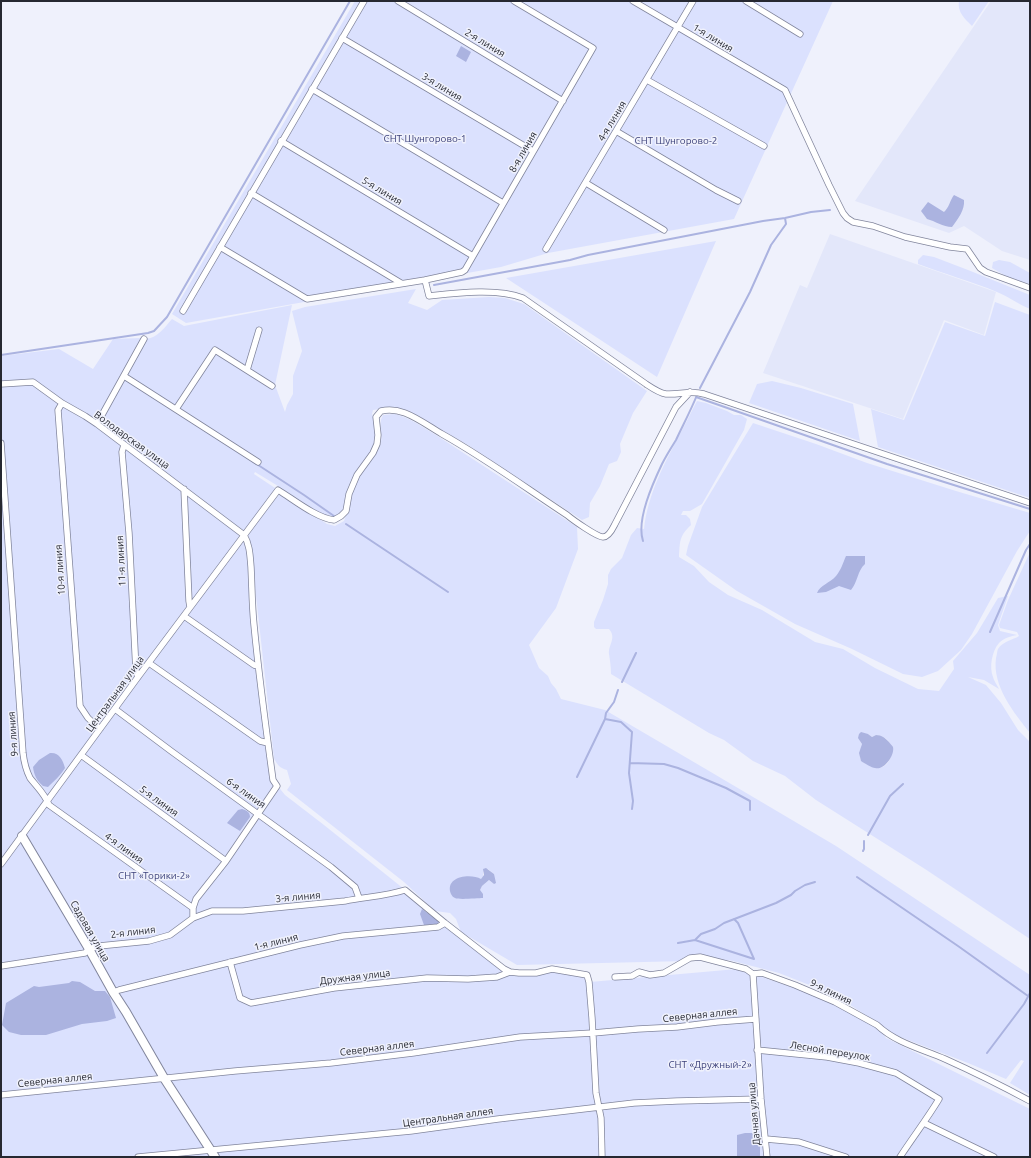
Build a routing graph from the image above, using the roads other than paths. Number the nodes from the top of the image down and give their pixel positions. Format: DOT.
graph roads {
  1 [pos="364,1"];
  2 [pos="398,1"];
  3 [pos="514,1"];
  4 [pos="633,1"];
  5 [pos="693,1"];
  6 [pos="746,1"];
  7 [pos="678,27"];
  8 [pos="800,34"];
  9 [pos="342,38"];
  10 [pos="647,80"];
  11 [pos="312,89"];
  12 [pos="563,101"];
  13 [pos="616,131"];
  14 [pos="281,141"];
  15 [pos="764,146"];
  16 [pos="533,152"];
  17 [pos="586,183"];
  18 [pos="251,193"];
  19 [pos="738,200"];
  20 [pos="503,203"];
  21 [pos="664,230"];
  22 [pos="220,247"];
  23 [pos="546,250"];
  24 [pos="473,256"];
  25 [pos="425,280"];
  26 [pos="401,283"];
  27 [pos="1030,288"];
  28 [pos="182,311"];
  29 [pos="259,330"];
  30 [pos="144,339"];
  31 [pos="247,370"];
  32 [pos="124,376"];
  33 [pos="1,384"];
  34 [pos="272,386"];
  35 [pos="690,392"];
  36 [pos="62,403"];
  37 [pos="176,409"];
  38 [pos="97,424"];
  39 [pos="1,443"];
  40 [pos="124,445"];
  41 [pos="258,462"];
  42 [pos="184,489"];
  43 [pos="1030,503"];
  44 [pos="244,535"];
  45 [pos="190,606"];
  46 [pos="184,616"];
  47 [pos="148,663"];
  48 [pos="258,666"];
  49 [pos="138,676"];
  50 [pos="115,709"];
  51 [pos="100,729"];
  52 [pos="268,743"];
  53 [pos="81,756"];
  54 [pos="48,800"];
  55 [pos="258,813"];
  56 [pos="22,836"];
  57 [pos="226,861"];
  58 [pos="1,864"];
  59 [pos="359,898"];
  60 [pos="193,908"];
  61 [pos="193,918"];
  62 [pos="445,923"];
  63 [pos="89,949"];
  64 [pos="230,962"];
  65 [pos="1,966"];
  66 [pos="510,972"];
  67 [pos="753,974"];
  68 [pos="615,976"];
  69 [pos="113,992"];
  70 [pos="756,1019"];
  71 [pos="593,1033"];
  72 [pos="758,1050"];
  73 [pos="164,1078"];
  74 [pos="1,1095"];
  75 [pos="761,1099"];
  76 [pos="1030,1101"];
  77 [pos="599,1108"];
  78 [pos="924,1123"];
  79 [pos="766,1138"];
  80 [pos="213,1154"];
  81 [pos="138,1157"];
  82 [pos="602,1157"];
  83 [pos="767,1157"];
  84 [pos="846,1157"];
  85 [pos="900,1157"];
  86 [pos="994,1157"];
  1 -- 9 [label="street"];
  2 -- 12 [label="street, 2-я линия"];
  3 -- 12 [label="street, 8-я линия"];
  4 -- 7 [label="street, 1-я линия"];
  5 -- 7 [label="street, 4-я линия"];
  6 -- 8 [label="street"];
  7 -- 10 [label="street, 4-я линия"];
  7 -- 27 [label="street, 1-я линия"];
  9 -- 11 [label="street"];
  9 -- 16 [label="street, 3-я линия"];
  10 -- 13 [label="street, 4-я линия"];
  10 -- 15 [label="street"];
  11 -- 14 [label="street"];
  11 -- 20 [label="street"];
  12 -- 16 [label="street, 8-я линия"];
  13 -- 17 [label="street, 4-я линия"];
  13 -- 19 [label="street"];
  14 -- 18 [label="street"];
  14 -- 24 [label="street, 5-я линия"];
  16 -- 20 [label="street, 8-я линия"];
  17 -- 21 [label="street"];
  17 -- 23 [label="street, 4-я линия"];
  18 -- 22 [label="street"];
  18 -- 26 [label="street"];
  20 -- 24 [label="street, 8-я линия"];
  22 -- 26 [label="street"];
  22 -- 28 [label="street"];
  24 -- 25 [label="street, 8-я линия"];
  25 -- 26 [label="street"];
  25 -- 35 [label="street"];
  29 -- 31 [label="street"];
  30 -- 32 [label="street"];
  31 -- 34 [label="street"];
  31 -- 37 [label="street"];
  32 -- 37 [label="street"];
  32 -- 38 [label="street"];
  33 -- 36 [label="street, Володарская улица"];
  35 -- 43 [label="street"];
  35 -- 44 [label="street, Центральная улица"];
  36 -- 38 [label="street, Володарская улица"];
  36 -- 51 [label="street, 10-я линия"];
  37 -- 41 [label="street"];
  38 -- 40 [label="street, Володарская улица"];
  39 -- 54 [label="street, 9-я линия"];
  40 -- 42 [label="street, Володарская улица"];
  40 -- 49 [label="street, 11-я линия"];
  42 -- 44 [label="street, Володарская улица"];
  42 -- 45 [label="street"];
  44 -- 45 [label="street, Центральная улица"];
  44 -- 48 [label="street"];
  45 -- 46 [label="street, Центральная улица"];
  46 -- 47 [label="street, Центральная улица"];
  46 -- 48 [label="street"];
  47 -- 49 [label="street, Центральная улица"];
  47 -- 52 [label="street"];
  48 -- 52 [label="street"];
  49 -- 50 [label="street, Центральная улица"];
  50 -- 51 [label="street, Центральная улица"];
  50 -- 55 [label="street, 6-я линия"];
  51 -- 53 [label="street, Центральная улица"];
  52 -- 55 [label="street"];
  53 -- 54 [label="street, Центральная улица"];
  53 -- 57 [label="street, 5-я линия"];
  54 -- 56 [label="street, Центральная улица"];
  54 -- 60 [label="street, 4-я линия"];
  55 -- 57 [label="street"];
  55 -- 59 [label="street, 6-я линия"];
  56 -- 58 [label="street, Центральная улица"];
  56 -- 63 [label="street, Садовая улица"];
  57 -- 60 [label="street"];
  59 -- 61 [label="street, 3-я линия"];
  59 -- 62 [label="street, 3-я линия"];
  60 -- 61 [label="street"];
  61 -- 63 [label="street, 2-я линия"];
  62 -- 64 [label="street, 1-я линия"];
  62 -- 66 [label="street"];
  63 -- 65 [label="street, 2-я линия"];
  63 -- 69 [label="street, Садовая улица"];
  64 -- 66 [label="street, Дружная улица"];
  64 -- 69 [label="street, 1-я линия"];
  66 -- 71 [label="street"];
  67 -- 68 [label="street, 9-я линия"];
  67 -- 70 [label="street, Дачная улица"];
  67 -- 76 [label="street, 9-я линия"];
  69 -- 73 [label="street, Садовая улица"];
  70 -- 71 [label="street, Северная аллея"];
  70 -- 72 [label="street, Дачная улица"];
  71 -- 73 [label="street, Северная аллея"];
  71 -- 77 [label="street"];
  72 -- 75 [label="street, Дачная улица"];
  72 -- 78 [label="street, Лесной переулок"];
  73 -- 74 [label="street, Северная аллея"];
  73 -- 80 [label="street, Садовая улица"];
  75 -- 77 [label="street, Центральная аллея"];
  75 -- 79 [label="street, Дачная улица"];
  77 -- 80 [label="street, Центральная аллея"];
  77 -- 82 [label="street"];
  78 -- 85 [label="street"];
  78 -- 86 [label="street"];
  79 -- 83 [label="street, Дачная улица"];
  79 -- 84 [label="street"];
  80 -- 81 [label="street, Центральная аллея"];
}
